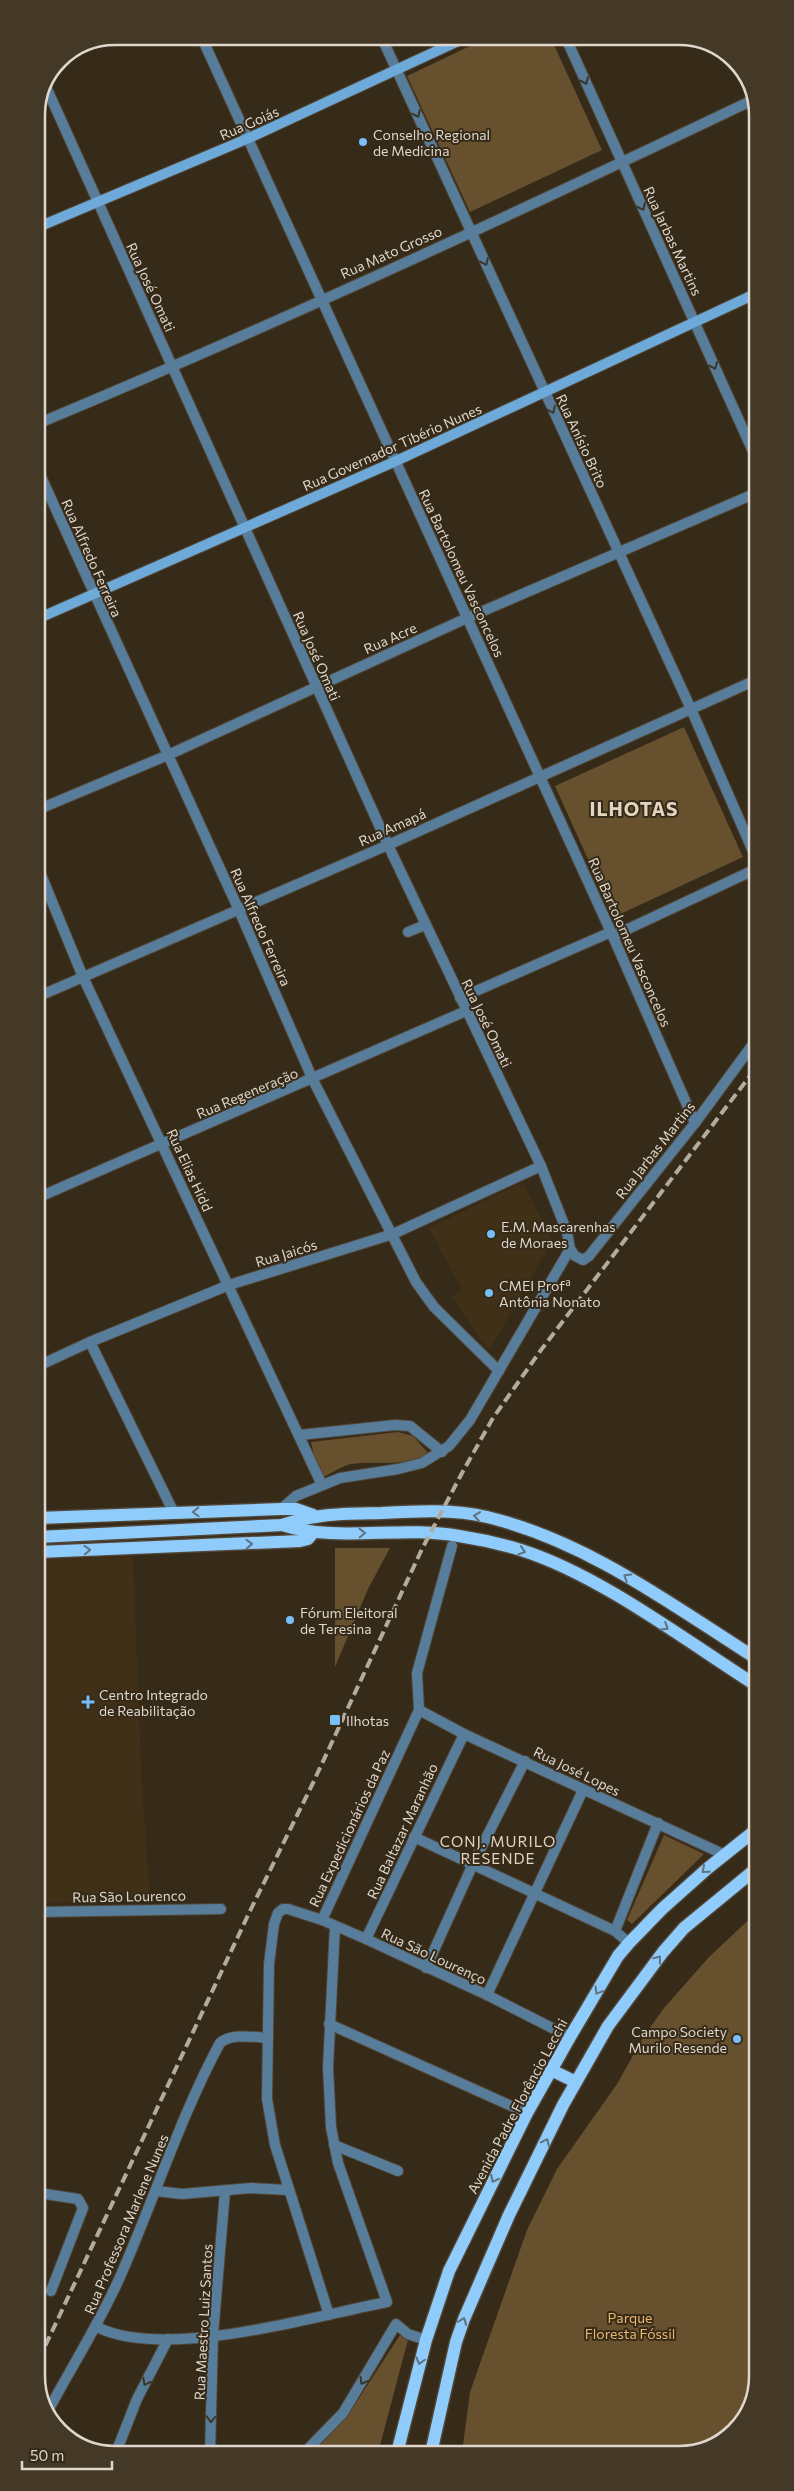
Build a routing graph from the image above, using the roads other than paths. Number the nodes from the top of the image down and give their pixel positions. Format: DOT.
graph roads {
  1 [pos="205,45"];
  2 [pos="385,45"];
  3 [pos="450,45"];
  4 [pos="569,45"];
  5 [pos="396,70"];
  6 [pos="49,93"];
  7 [pos="748,103"];
  8 [pos="249,138"];
  9 [pos="622,163"];
  10 [pos="97,202"];
  11 [pos="45,224"];
  12 [pos="471,231"];
  13 [pos="749,297"];
  14 [pos="322,299"];
  15 [pos="694,322"];
  16 [pos="173,367"];
  17 [pos="544,392"];
  18 [pos="45,421"];
  19 [pos="749,443"];
  20 [pos="396,461"];
  21 [pos="45,486"];
  22 [pos="749,496"];
  23 [pos="244,528"];
  24 [pos="618,553"];
  25 [pos="94,596"];
  26 [pos="45,616"];
  27 [pos="467,618"];
  28 [pos="749,683"];
  29 [pos="316,687"];
  30 [pos="691,709"];
  31 [pos="168,755"];
  32 [pos="540,777"];
  33 [pos="45,807"];
  34 [pos="749,842"];
  35 [pos="388,844"];
  36 [pos="749,872"];
  37 [pos="45,884"];
  38 [pos="238,908"];
  39 [pos="425,924"];
  40 [pos="408,932"];
  41 [pos="612,934"];
  42 [pos="83,977"];
  43 [pos="45,994"];
  44 [pos="460,998"];
  45 [pos="466,1012"];
  46 [pos="749,1050"];
  47 [pos="313,1080"];
  48 [pos="695,1123"];
  49 [pos="163,1145"];
  50 [pos="541,1166"];
  51 [pos="45,1195"];
  52 [pos="393,1234"];
  53 [pos="570,1249"];
  54 [pos="229,1285"];
  55 [pos="90,1342"];
  56 [pos="45,1363"];
  57 [pos="499,1371"];
  58 [pos="299,1435"];
  59 [pos="442,1452"];
  60 [pos="322,1485"];
  61 [pos="281,1509"];
  62 [pos="174,1513"];
  63 [pos="313,1515"];
  64 [pos="45,1518"];
  65 [pos="282,1526"];
  66 [pos="313,1533"];
  67 [pos="45,1537"];
  68 [pos="452,1546"];
  69 [pos="45,1552"];
  70 [pos="749,1654"];
  71 [pos="749,1681"];
  72 [pos="419,1710"];
  73 [pos="464,1734"];
  74 [pos="525,1761"];
  75 [pos="583,1790"];
  76 [pos="658,1823"];
  77 [pos="749,1835"];
  78 [pos="414,1837"];
  79 [pos="724,1854"];
  80 [pos="473,1864"];
  81 [pos="749,1875"];
  82 [pos="534,1894"];
  83 [pos="221,1909"];
  84 [pos="45,1912"];
  85 [pos="322,1920"];
  86 [pos="334,1926"];
  87 [pos="615,1931"];
  88 [pos="366,1939"];
  89 [pos="629,1943"];
  90 [pos="426,1968"];
  91 [pos="487,1995"];
  92 [pos="329,2024"];
  93 [pos="268,2038"];
  94 [pos="570,2038"];
  95 [pos="551,2070"];
  96 [pos="576,2082"];
  97 [pos="528,2113"];
  98 [pos="334,2145"];
  99 [pos="398,2171"];
  100 [pos="288,2190"];
  101 [pos="225,2191"];
  102 [pos="156,2192"];
  103 [pos="45,2194"];
  104 [pos="51,2291"];
  105 [pos="329,2315"];
  106 [pos="97,2327"];
  107 [pos="213,2335"];
  108 [pos="168,2339"];
  109 [pos="426,2340"];
  110 [pos="51,2405"];
  111 [pos="118,2446"];
  112 [pos="210,2446"];
  113 [pos="311,2446"];
  114 [pos="399,2446"];
  115 [pos="433,2446"];
  1 -- 8 [label="street, Rua Bartolomeu Vasconcelos"];
  2 -- 5 [label="street, Rua Anísio Brito"];
  3 -- 5 [label="street, Rua Goiás"];
  4 -- 9 [label="street, Rua Jarbas Martins, one-way"];
  5 -- 8 [label="street, Rua Goiás"];
  5 -- 12 [label="street, Rua Anísio Brito, one-way"];
  6 -- 10 [label="street, Rua José Omati"];
  7 -- 9 [label="street, Rua Mato Grosso"];
  8 -- 10 [label="street, Rua Goiás"];
  8 -- 14 [label="street, Rua Bartolomeu Vasconcelos"];
  9 -- 12 [label="street, Rua Mato Grosso"];
  9 -- 15 [label="street, Rua Jarbas Martins, one-way"];
  10 -- 11 [label="street, Rua Goiás"];
  10 -- 16 [label="street, Rua José Omati"];
  12 -- 14 [label="street, Rua Mato Grosso"];
  12 -- 17 [label="street, Rua Anísio Brito, one-way"];
  13 -- 15 [label="street, Rua Governador Tibério Nunes"];
  14 -- 16 [label="street, Rua Mato Grosso"];
  14 -- 20 [label="street, Rua Bartolomeu Vasconcelos"];
  15 -- 17 [label="street, Rua Governador Tibério Nunes"];
  15 -- 19 [label="street, Rua Jarbas Martins, one-way"];
  16 -- 18 [label="street, Rua Mato Grosso"];
  16 -- 23 [label="street, Rua José Omati"];
  17 -- 20 [label="street, Rua Governador Tibério Nunes"];
  17 -- 24 [label="street, Rua Anísio Brito, one-way"];
  20 -- 23 [label="street, Rua Governador Tibério Nunes"];
  20 -- 27 [label="street, Rua Bartolomeu Vasconcelos"];
  21 -- 25 [label="street, Rua Alfredo Ferreira"];
  22 -- 24 [label="street, Rua Acre"];
  23 -- 25 [label="street, Rua Governador Tibério Nunes"];
  23 -- 29 [label="street, Rua José Omati"];
  24 -- 27 [label="street, Rua Acre"];
  24 -- 30 [label="street, Rua Anísio Brito"];
  25 -- 26 [label="street, Rua Governador Tibério Nunes"];
  25 -- 31 [label="street, Rua Alfredo Ferreira"];
  27 -- 29 [label="street, Rua Acre"];
  27 -- 32 [label="street, Rua Bartolomeu Vasconcelos"];
  28 -- 30 [label="street, Rua Amapá"];
  29 -- 31 [label="street, Rua Acre"];
  29 -- 35 [label="street, Rua José Omati"];
  30 -- 32 [label="street, Rua Amapá"];
  30 -- 34 [label="street, Rua Anísio Brito"];
  31 -- 33 [label="street, Rua Acre"];
  31 -- 38 [label="street, Rua Alfredo Ferreira"];
  32 -- 35 [label="street, Rua Amapá"];
  32 -- 41 [label="street, Rua Bartolomeu Vasconcelos"];
  35 -- 38 [label="street, Rua Amapá"];
  35 -- 39 [label="street, Rua José Omati"];
  36 -- 41 [label="street"];
  37 -- 42 [label="street, Rua Elias Hidd"];
  38 -- 42 [label="street, Rua Amapá"];
  38 -- 47 [label="street, Rua Alfredo Ferreira"];
  39 -- 40 [label="street"];
  39 -- 44 [label="street, Rua José Omati"];
  41 -- 44 [label="street"];
  41 -- 48 [label="street, Rua Bartolomeu Vasconcelos"];
  42 -- 43 [label="street, Rua Amapá"];
  42 -- 49 [label="street, Rua Elias Hidd"];
  44 -- 45 [label="street, Rua José Omati"];
  45 -- 47 [label="street, Rua Regeneração"];
  45 -- 50 [label="street, Rua José Omati"];
  46 -- 48 [label="street, Rua Jarbas Martins"];
  47 -- 49 [label="street, Rua Regeneração"];
  47 -- 52 [label="street, Rua Alfredo Ferreira"];
  48 -- 53 [label="street, Rua Jarbas Martins"];
  49 -- 51 [label="street, Rua Regeneração"];
  49 -- 54 [label="street, Rua Elias Hidd"];
  50 -- 52 [label="street, Rua Jaicós"];
  50 -- 53 [label="street, Rua José Omati"];
  52 -- 54 [label="street, Rua Jaicós"];
  52 -- 57 [label="street, Rua Alfredo Ferreira"];
  53 -- 57 [label="street"];
  54 -- 55 [label="street, Rua Jaicós"];
  54 -- 58 [label="street, Rua Elias Hidd"];
  55 -- 56 [label="street, Rua Jaicós"];
  55 -- 62 [label="street"];
  57 -- 59 [label="street"];
  58 -- 59 [label="street"];
  58 -- 60 [label="street, Rua Elias Hidd"];
  59 -- 60 [label="street"];
  60 -- 61 [label="street"];
  61 -- 62 [label="main road, one-way"];
  61 -- 63 [label="main road"];
  62 -- 64 [label="main road"];
  63 -- 65 [label="main road"];
  70 -- 63 [label="main road, one-way"];
  65 -- 66 [label="main road"];
  65 -- 67 [label="main road"];
  69 -- 66 [label="main road, one-way"];
  66 -- 71 [label="main road, one-way"];
  68 -- 72 [label="street, Rua Expedicionários da Paz"];
  72 -- 73 [label="street, Rua José Lopes"];
  72 -- 85 [label="street, Rua Expedicionários da Paz"];
  73 -- 74 [label="street, Rua José Lopes"];
  73 -- 78 [label="street, Rua Baltazar Maranhão"];
  74 -- 75 [label="street, Rua José Lopes"];
  74 -- 80 [label="street"];
  75 -- 76 [label="street, Rua José Lopes"];
  75 -- 82 [label="street"];
  76 -- 79 [label="street, Rua José Lopes"];
  76 -- 87 [label="street"];
  77 -- 79 [label="main road, Avenida Padre Florêncio Lecchi"];
  78 -- 80 [label="street"];
  78 -- 88 [label="street, Rua Baltazar Maranhão"];
  79 -- 89 [label="main road, Avenida Padre Florêncio Lecchi, one-way"];
  80 -- 82 [label="street"];
  80 -- 90 [label="street"];
  96 -- 81 [label="main road, one-way"];
  82 -- 87 [label="street"];
  82 -- 91 [label="street"];
  83 -- 84 [label="street, Rua São Lourenco"];
  85 -- 86 [label="street, Rua São Lourenço"];
  85 -- 93 [label="street, Rua São Lourenço"];
  86 -- 88 [label="street, Rua São Lourenço"];
  86 -- 92 [label="street"];
  87 -- 89 [label="street"];
  88 -- 90 [label="street, Rua São Lourenço"];
  89 -- 94 [label="main road, Avenida Padre Florêncio Lecchi, one-way"];
  90 -- 91 [label="street, Rua São Lourenço"];
  91 -- 94 [label="street, Rua São Lourenço"];
  92 -- 97 [label="street"];
  92 -- 98 [label="street"];
  93 -- 100 [label="street"];
  93 -- 102 [label="street, Rua Professora Marlene Nunes"];
  94 -- 95 [label="main road, Avenida Padre Florêncio Lecchi"];
  95 -- 96 [label="main road"];
  95 -- 97 [label="main road, Avenida Padre Florêncio Lecchi"];
  115 -- 96 [label="main road, one-way"];
  97 -- 109 [label="main road, Avenida Padre Florêncio Lecchi, one-way"];
  98 -- 99 [label="street"];
  98 -- 105 [label="street"];
  100 -- 101 [label="street"];
  100 -- 105 [label="street"];
  101 -- 102 [label="street"];
  101 -- 107 [label="street, Rua Maestro Luiz Santos"];
  102 -- 106 [label="street, Rua Professora Marlene Nunes"];
  103 -- 104 [label="street"];
  105 -- 107 [label="street"];
  106 -- 108 [label="street"];
  106 -- 110 [label="street, Rua Professora Marlene Nunes"];
  107 -- 108 [label="street"];
  107 -- 112 [label="street, Rua Maestro Luiz Santos, one-way"];
  108 -- 111 [label="street, one-way"];
  109 -- 113 [label="street, one-way"];
  109 -- 114 [label="main road, Avenida Padre Florêncio Lecchi, one-way"];
}
